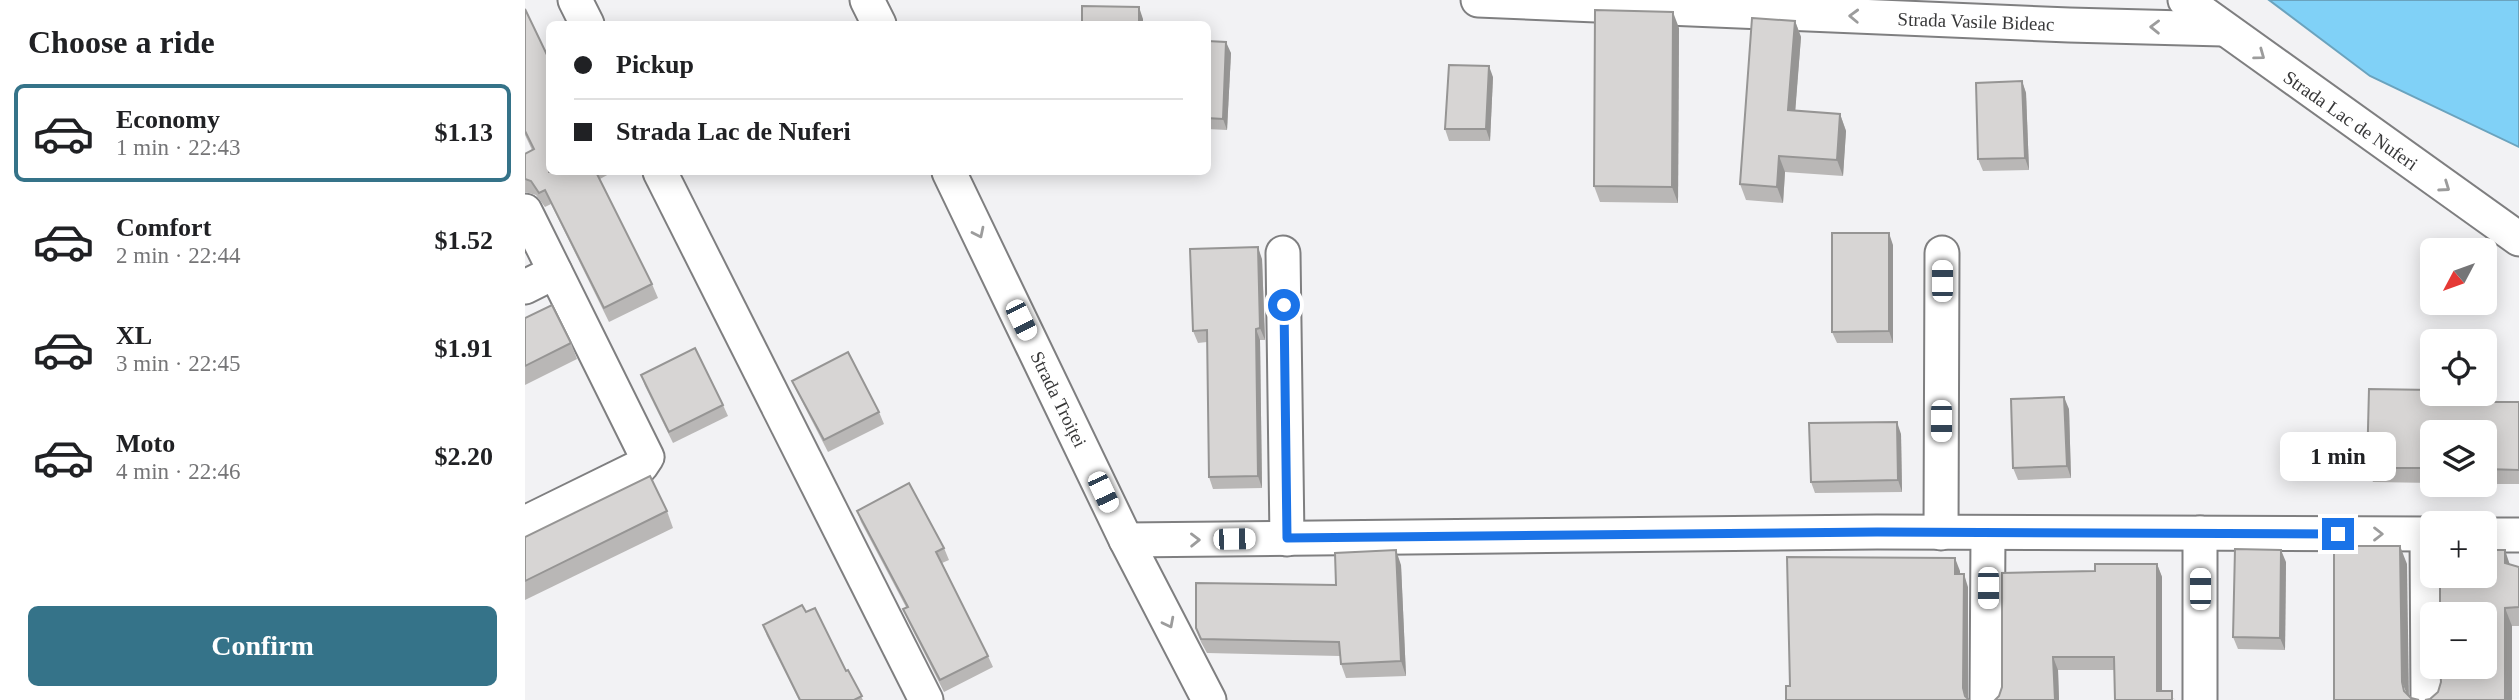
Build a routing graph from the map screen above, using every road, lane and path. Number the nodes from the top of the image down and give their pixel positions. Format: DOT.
graph roads {
  1 [pos="575,0"];
  2 [pos="867,0"];
  3 [pos="1478,0"];
  4 [pos="2185,0"];
  5 [pos="586,21"];
  6 [pos="878,21"];
  7 [pos="2223,29"];
  8 [pos="662,175"];
  9 [pos="950,175"];
  10 [pos="525,211"];
  11 [pos="2519,239"];
  12 [pos="1283,253"];
  13 [pos="1942,253"];
  14 [pos="555,272"];
  15 [pos="525,287"];
  16 [pos="525,523"];
  17 [pos="1941,533"];
  18 [pos="1988,533"];
  19 [pos="2200,533"];
  20 [pos="2420,534"];
  21 [pos="2497,535"];
  22 [pos="2519,535"];
  23 [pos="1287,538"];
  24 [pos="1126,540"];
  25 [pos="2429,588"];
  26 [pos="926,700"];
  27 [pos="1203,700"];
  28 [pos="1987,700"];
  29 [pos="2200,700"];
  30 [pos="2428,700"];
  1 -- 5 [label="street"];
  2 -- 6 [label="street"];
  7 -- 3 [label="street, Strada Vasile Bideac, one-way"];
  4 -- 7 [label="street, Strada Lac de Nuferi"];
  7 -- 11 [label="street, Strada Lac de Nuferi, one-way"];
  8 -- 26 [label="street"];
  9 -- 24 [label="street, Strada Troiței, one-way"];
  10 -- 14 [label="street"];
  12 -- 23 [label="street"];
  13 -- 17 [label="street"];
  14 -- 15 [label="street"];
  14 -- 16 [label="street"];
  17 -- 18 [label="street"];
  17 -- 23 [label="street"];
  18 -- 19 [label="street"];
  18 -- 28 [label="street"];
  19 -- 20 [label="street, one-way"];
  19 -- 29 [label="street"];
  21 -- 22 [label="street"];
  24 -- 23 [label="street, one-way"];
  24 -- 27 [label="street, Strada Troiței, one-way"];
  25 -- 30 [label="street"];
}
